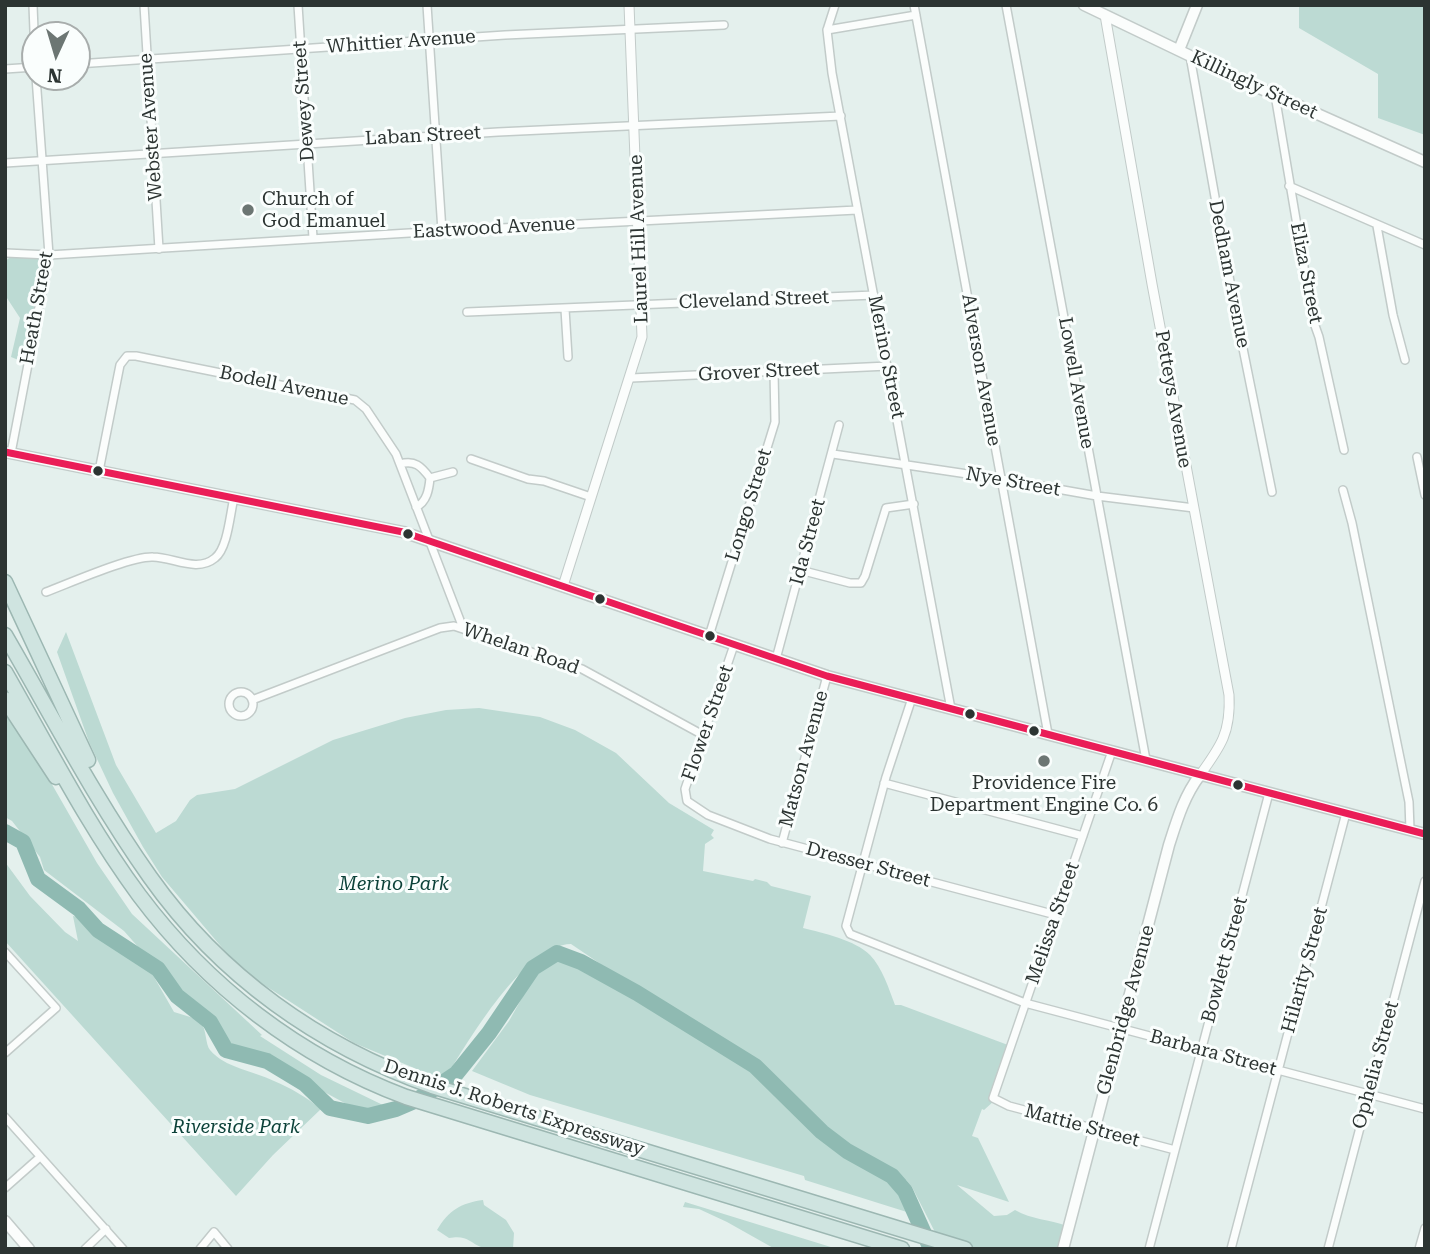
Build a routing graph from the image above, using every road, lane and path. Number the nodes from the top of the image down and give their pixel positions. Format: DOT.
graph roads {
  1 [pos="144,5"];
  2 [pos="298,5"];
  3 [pos="427,5"];
  4 [pos="629,5"];
  5 [pos="835,5"];
  6 [pos="914,5"];
  7 [pos="1006,5"];
  8 [pos="1084,5"];
  9 [pos="1197,5"];
  10 [pos="1107,10"];
  11 [pos="915,15"];
  12 [pos="724,25"];
  13 [pos="630,29"];
  14 [pos="827,30"];
  15 [pos="430,40"];
  16 [pos="301,49"];
  17 [pos="1184,52"];
  18 [pos="147,60"];
  19 [pos="91,63"];
  20 [pos="37,91"];
  21 [pos="1275,95"];
  22 [pos="841,116"];
  23 [pos="635,124"];
  24 [pos="436,136"];
  25 [pos="307,144"];
  26 [pos="153,153"];
  27 [pos="42,161"];
  28 [pos="1425,162"];
  29 [pos="5,163"];
  30 [pos="1289,186"];
  31 [pos="856,210"];
  32 [pos="638,220"];
  33 [pos="1377,226"];
  34 [pos="442,231"];
  35 [pos="313,238"];
  36 [pos="1425,245"];
  37 [pos="159,249"];
  38 [pos="6,253"];
  39 [pos="49,255"];
  40 [pos="874,295"];
  41 [pos="642,304"];
  42 [pos="565,309"];
  43 [pos="467,312"];
  44 [pos="568,357"];
  45 [pos="1405,360"];
  46 [pos="888,366"];
  47 [pos="774,371"];
  48 [pos="631,378"];
  49 [pos="839,425"];
  50 [pos="1344,450"];
  51 [pos="8,453"];
  52 [pos="832,454"];
  53 [pos="1417,457"];
  54 [pos="471,459"];
  55 [pos="400,464"];
  56 [pos="907,465"];
  57 [pos="99,471"];
  58 [pos="453,472"];
  59 [pos="430,478"];
  60 [pos="1001,479"];
  61 [pos="1343,490"];
  62 [pos="1272,492"];
  63 [pos="1425,495"];
  64 [pos="1097,496"];
  65 [pos="591,497"];
  66 [pos="234,498"];
  67 [pos="914,504"];
  68 [pos="416,507"];
  69 [pos="1194,508"];
  70 [pos="429,540"];
  71 [pos="800,570"];
  72 [pos="5,582"];
  73 [pos="563,586"];
  74 [pos="46,592"];
  75 [pos="463,628"];
  76 [pos="5,635"];
  77 [pos="709,636"];
  78 [pos="734,645"];
  79 [pos="776,659"];
  80 [pos="5,672"];
  81 [pos="827,676"];
  82 [pos="912,698"];
  83 [pos="5,699"];
  84 [pos="252,700"];
  85 [pos="951,709"];
  86 [pos="1048,734"];
  87 [pos="703,735"];
  88 [pos="1112,751"];
  89 [pos="1146,760"];
  90 [pos="1200,775"];
  91 [pos="884,783"];
  92 [pos="1269,793"];
  93 [pos="687,801"];
  94 [pos="1346,813"];
  95 [pos="1410,830"];
  96 [pos="1425,834"];
  97 [pos="1083,836"];
  98 [pos="782,843"];
  99 [pos="133,852"];
  100 [pos="113,856"];
  101 [pos="863,864"];
  102 [pos="1425,881"];
  103 [pos="1056,915"];
  104 [pos="5,952"];
  105 [pos="1025,1003"];
  106 [pos="1121,1029"];
  107 [pos="1201,1050"];
  108 [pos="5,1053"];
  109 [pos="1279,1070"];
  110 [pos="1368,1094"];
  111 [pos="994,1096"];
  112 [pos="1425,1109"];
  113 [pos="5,1117"];
  114 [pos="1095,1129"];
  115 [pos="1175,1150"];
  116 [pos="40,1157"];
  117 [pos="5,1188"];
  118 [pos="5,1221"];
  119 [pos="1425,1228"];
  120 [pos="106,1230"];
  121 [pos="959,1247"];
  122 [pos="1066,1248"];
  123 [pos="29,1249"];
  124 [pos="85,1249"];
  125 [pos="123,1249"];
  126 [pos="200,1249"];
  127 [pos="228,1249"];
  128 [pos="902,1249"];
  129 [pos="1149,1249"];
  130 [pos="1231,1249"];
  131 [pos="1328,1249"];
  132 [pos="1419,1249"];
  1 -- 18 [label="street, Webster Avenue"];
  2 -- 16 [label="street, Dewey Street"];
  3 -- 15 [label="street"];
  4 -- 13 [label="street, Laurel Hill Avenue"];
  5 -- 14 [label="street, Merino Street"];
  6 -- 11 [label="street, Alverson Avenue"];
  7 -- 64 [label="street, Lowell Avenue"];
  8 -- 10 [label="main road, Killingly Street"];
  9 -- 17 [label="main road"];
  10 -- 17 [label="main road, Killingly Street"];
  10 -- 69 [label="street, Petteys Avenue"];
  11 -- 14 [label="street"];
  11 -- 60 [label="street, Alverson Avenue"];
  12 -- 13 [label="street, Whittier Avenue"];
  13 -- 15 [label="street, Whittier Avenue"];
  13 -- 23 [label="street, Laurel Hill Avenue"];
  14 -- 22 [label="street, Merino Street"];
  15 -- 16 [label="street, Whittier Avenue"];
  15 -- 24 [label="street"];
  16 -- 18 [label="street, Whittier Avenue"];
  16 -- 25 [label="street, Dewey Street"];
  17 -- 21 [label="main road, Killingly Street"];
  17 -- 62 [label="street, Dedham Avenue"];
  18 -- 19 [label="street, Whittier Avenue"];
  18 -- 26 [label="street, Webster Avenue"];
  20 -- 27 [label="street, Heath Street"];
  21 -- 28 [label="main road, Killingly Street"];
  21 -- 30 [label="street, Eliza Street"];
  22 -- 23 [label="street, Laban Street"];
  22 -- 31 [label="street, Merino Street"];
  23 -- 24 [label="street, Laban Street"];
  23 -- 32 [label="street, Laurel Hill Avenue"];
  24 -- 25 [label="street, Laban Street"];
  24 -- 34 [label="street"];
  25 -- 26 [label="street, Laban Street"];
  25 -- 35 [label="street, Dewey Street"];
  26 -- 27 [label="street, Laban Street"];
  26 -- 37 [label="street, Webster Avenue"];
  27 -- 29 [label="street, Laban Street"];
  27 -- 39 [label="street, Heath Street"];
  30 -- 33 [label="street"];
  30 -- 50 [label="street, Eliza Street"];
  31 -- 32 [label="street, Eastwood Avenue"];
  31 -- 40 [label="street, Merino Street"];
  32 -- 34 [label="street, Eastwood Avenue"];
  32 -- 41 [label="street, Laurel Hill Avenue"];
  33 -- 36 [label="street"];
  33 -- 45 [label="street"];
  34 -- 35 [label="street, Eastwood Avenue"];
  35 -- 37 [label="street, Eastwood Avenue"];
  37 -- 39 [label="street, Eastwood Avenue"];
  38 -- 39 [label="street, Eastwood Avenue"];
  39 -- 51 [label="street, Heath Street"];
  40 -- 41 [label="street, Cleveland Street"];
  40 -- 46 [label="street, Merino Street"];
  41 -- 42 [label="street, Cleveland Street"];
  41 -- 48 [label="street, Laurel Hill Avenue"];
  42 -- 43 [label="street, Cleveland Street"];
  42 -- 44 [label="street"];
  46 -- 47 [label="street, Grover Street"];
  46 -- 56 [label="street, Merino Street"];
  47 -- 48 [label="street, Grover Street"];
  47 -- 77 [label="street, Longo Street"];
  48 -- 65 [label="street, Laurel Hill Avenue"];
  49 -- 52 [label="street, Ida Street"];
  51 -- 57 [label="main road"];
  52 -- 56 [label="street, Nye Street"];
  52 -- 71 [label="street, Ida Street"];
  53 -- 63 [label="street"];
  54 -- 65 [label="street"];
  55 -- 57 [label="street, Bodell Avenue"];
  55 -- 59 [label="street"];
  55 -- 68 [label="street, Bodell Avenue"];
  56 -- 60 [label="street, Nye Street"];
  56 -- 67 [label="street, Merino Street"];
  57 -- 66 [label="main road"];
  58 -- 59 [label="street"];
  59 -- 68 [label="street"];
  60 -- 64 [label="street, Nye Street"];
  60 -- 86 [label="street, Alverson Avenue"];
  61 -- 95 [label="street"];
  64 -- 69 [label="street, Nye Street"];
  64 -- 89 [label="street, Lowell Avenue"];
  65 -- 73 [label="street, Laurel Hill Avenue"];
  66 -- 70 [label="main road"];
  66 -- 74 [label="street"];
  67 -- 71 [label="street"];
  67 -- 85 [label="street, Merino Street"];
  68 -- 70 [label="street, Bodell Avenue"];
  69 -- 90 [label="street, Petteys Avenue"];
  70 -- 73 [label="main road"];
  70 -- 75 [label="street, Bodell Avenue"];
  71 -- 79 [label="street, Ida Street"];
  72 -- 99 [label="highway"];
  73 -- 77 [label="main road"];
  75 -- 84 [label="street, Whelan Road"];
  75 -- 87 [label="street, Whelan Road"];
  76 -- 99 [label="highway, Dennis J. Roberts Expressway"];
  77 -- 78 [label="main road"];
  78 -- 79 [label="main road"];
  78 -- 87 [label="street, Flower Street"];
  79 -- 81 [label="main road"];
  80 -- 100 [label="highway, Dennis J. Roberts Expressway"];
  81 -- 82 [label="main road"];
  81 -- 98 [label="street, Matson Avenue"];
  82 -- 85 [label="main road"];
  82 -- 91 [label="street"];
  83 -- 100 [label="highway"];
  85 -- 86 [label="main road"];
  86 -- 88 [label="main road"];
  87 -- 93 [label="street, Flower Street"];
  88 -- 89 [label="main road"];
  88 -- 97 [label="street, Melissa Street"];
  89 -- 90 [label="main road"];
  90 -- 92 [label="main road"];
  90 -- 106 [label="main road, Glenbridge Avenue"];
  91 -- 97 [label="street"];
  91 -- 101 [label="street"];
  92 -- 94 [label="main road"];
  92 -- 107 [label="street, Bowlett Street"];
  93 -- 98 [label="street, Dresser Street"];
  94 -- 95 [label="main road"];
  94 -- 109 [label="street, Hilarity Street"];
  95 -- 96 [label="main road"];
  97 -- 103 [label="street, Melissa Street"];
  98 -- 101 [label="street, Dresser Street"];
  99 -- 121 [label="highway, Dennis J. Roberts Expressway"];
  100 -- 128 [label="highway, Dennis J. Roberts Expressway"];
  101 -- 103 [label="street, Dresser Street"];
  101 -- 105 [label="street, Barbara Street"];
  102 -- 110 [label="street, Ophelia Street"];
  103 -- 105 [label="street, Melissa Street"];
  104 -- 108 [label="street"];
  105 -- 106 [label="street, Barbara Street"];
  105 -- 111 [label="street, Melissa Street"];
  106 -- 107 [label="street, Barbara Street"];
  106 -- 114 [label="main road, Glenbridge Avenue"];
  107 -- 109 [label="street, Barbara Street"];
  107 -- 115 [label="street, Bowlett Street"];
  109 -- 110 [label="street, Barbara Street"];
  109 -- 130 [label="street, Hilarity Street"];
  110 -- 112 [label="street, Barbara Street"];
  110 -- 131 [label="street, Ophelia Street"];
  111 -- 114 [label="street, Mattie Street"];
  113 -- 116 [label="street"];
  114 -- 115 [label="street, Mattie Street"];
  114 -- 122 [label="main road, Glenbridge Avenue"];
  115 -- 129 [label="street, Bowlett Street"];
  116 -- 117 [label="street"];
  116 -- 120 [label="street"];
  118 -- 123 [label="main road"];
  119 -- 132 [label="street"];
  120 -- 124 [label="street"];
  120 -- 125 [label="street"];
  126 -- 127 [label="street"];
}
